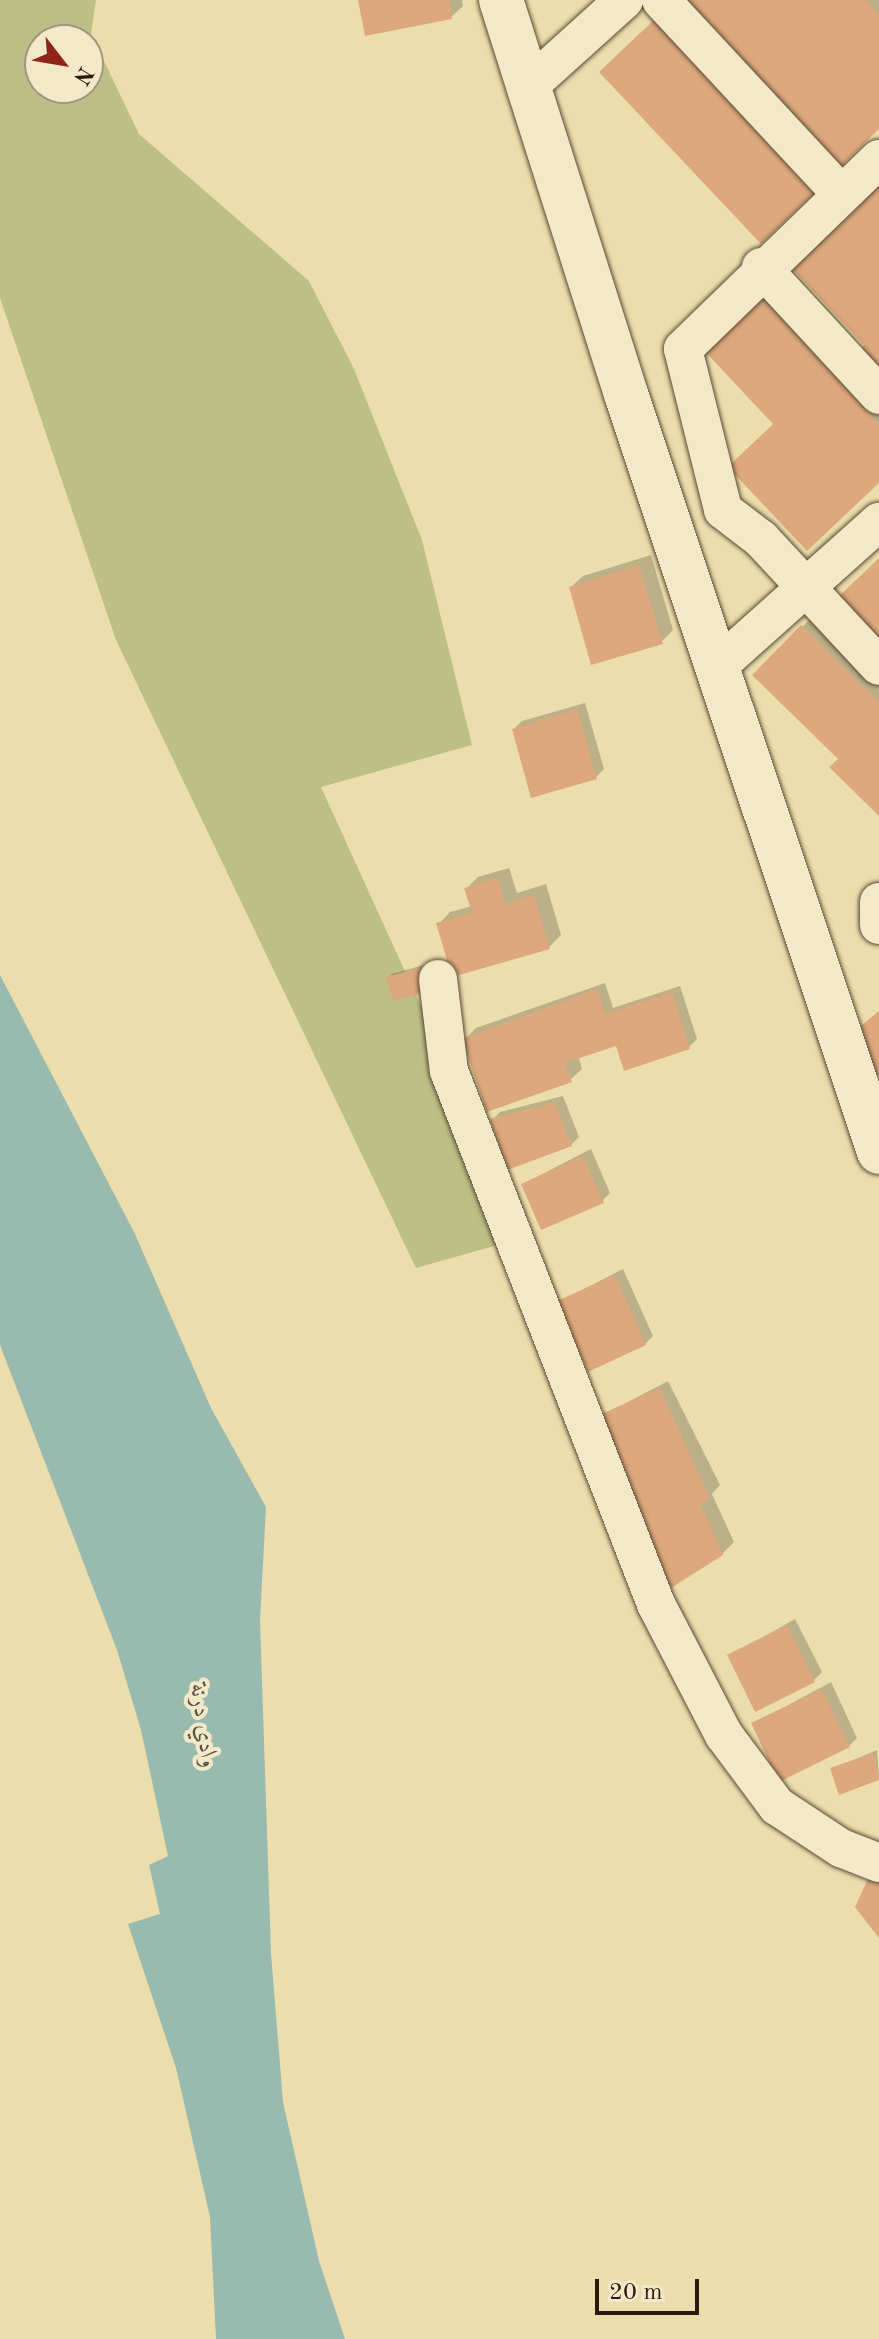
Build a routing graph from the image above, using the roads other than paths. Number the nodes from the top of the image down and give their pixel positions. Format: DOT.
graph roads {
  1 [pos="501,0"];
  2 [pos="624,0"];
  3 [pos="661,0"];
  4 [pos="530,85"];
  5 [pos="879,159"];
  6 [pos="841,194"];
  7 [pos="761,267"];
  8 [pos="879,395"];
  9 [pos="879,522"];
  10 [pos="806,587"];
  11 [pos="719,665"];
  12 [pos="879,666"];
  13 [pos="879,902"];
  14 [pos="879,925"];
  15 [pos="438,979"];
  16 [pos="879,1152"];
  17 [pos="879,1863"];
  1 -- 4 [label="street"];
  2 -- 4 [label="street"];
  3 -- 6 [label="street"];
  4 -- 11 [label="street"];
  5 -- 6 [label="street"];
  6 -- 7 [label="street"];
  7 -- 8 [label="street"];
  7 -- 10 [label="street"];
  9 -- 10 [label="street"];
  10 -- 11 [label="street"];
  10 -- 12 [label="street"];
  11 -- 16 [label="street"];
  13 -- 14 [label="street"];
  15 -- 17 [label="street"];
}
